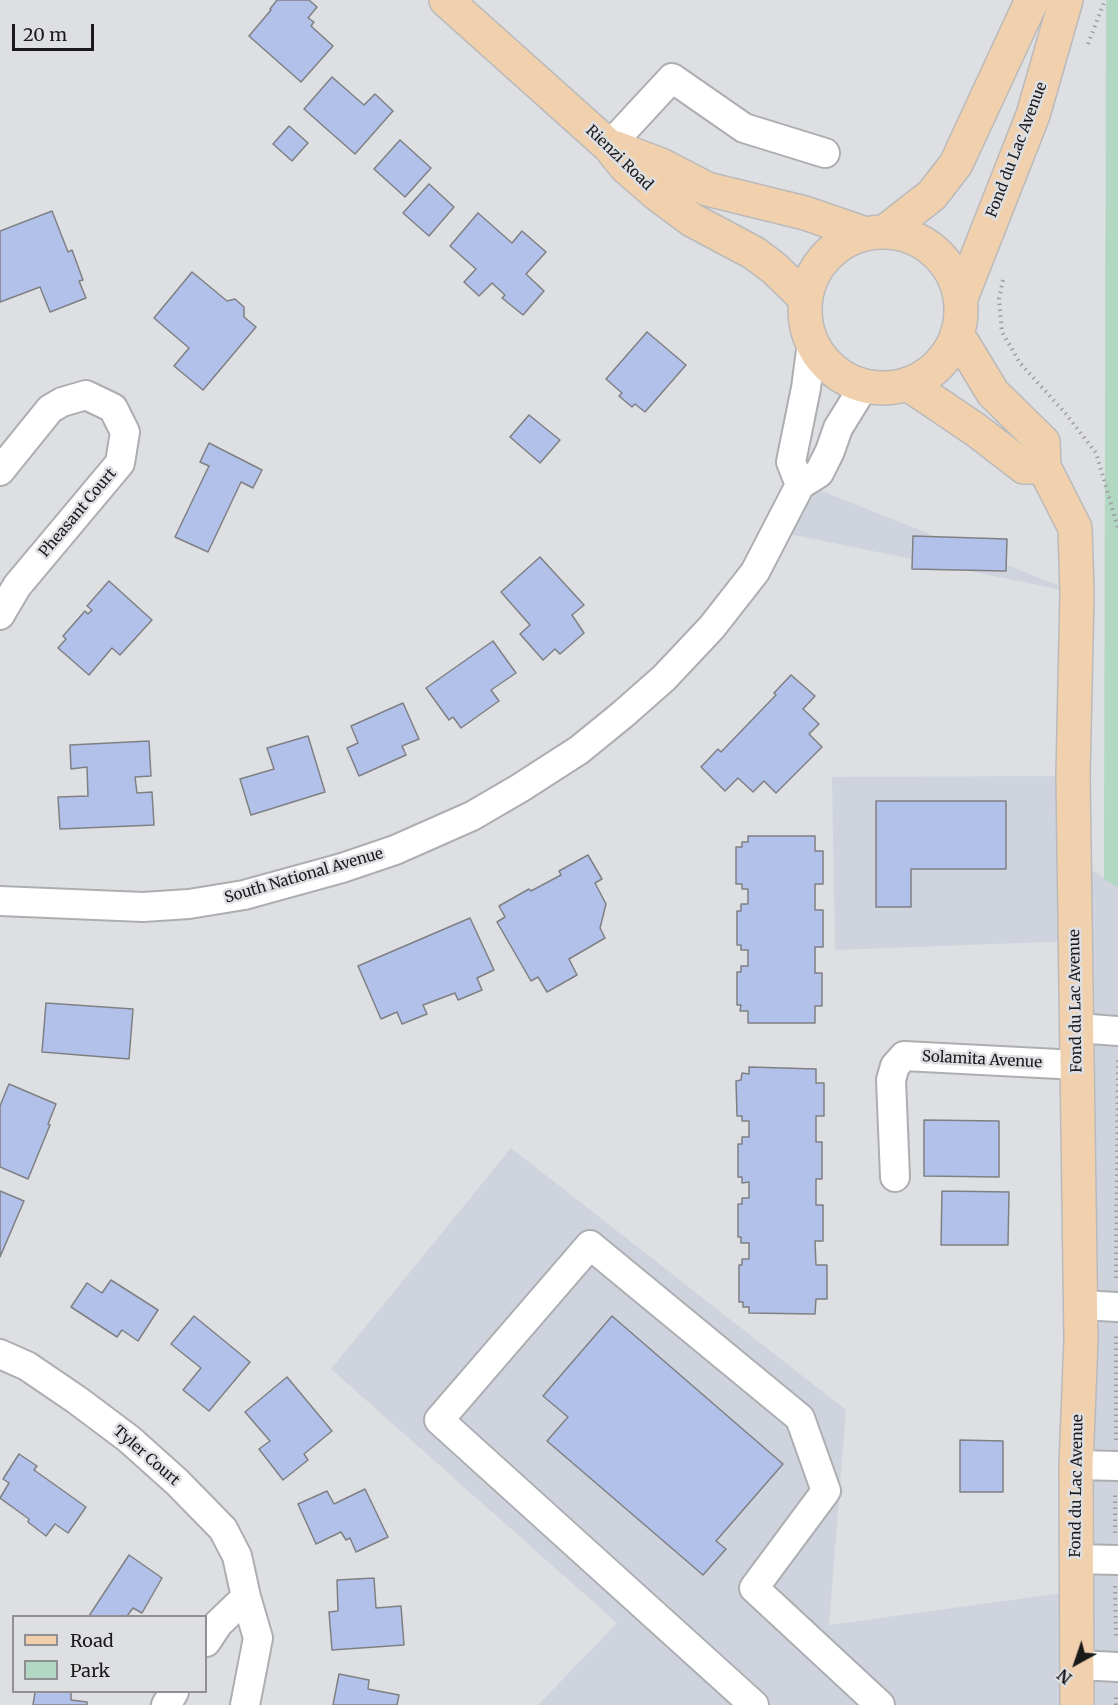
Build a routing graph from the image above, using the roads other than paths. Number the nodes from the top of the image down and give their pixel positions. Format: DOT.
graph roads {
  1 [pos="446,0"];
  2 [pos="1032,0"];
  3 [pos="1066,0"];
  4 [pos="609,146"];
  5 [pos="825,153"];
  6 [pos="874,232"];
  7 [pos="805,298"];
  8 [pos="961,298"];
  9 [pos="957,334"];
  10 [pos="812,344"];
  11 [pos="908,384"];
  12 [pos="864,386"];
  13 [pos="1044,467"];
  14 [pos="0,471"];
  15 [pos="800,485"];
  16 [pos="0,615"];
  17 [pos="0,901"];
  18 [pos="1077,1028"];
  19 [pos="1118,1031"];
  20 [pos="1078,1065"];
  21 [pos="895,1177"];
  22 [pos="1080,1305"];
  23 [pos="1117,1307"];
  24 [pos="0,1354"];
  25 [pos="1076,1465"];
  26 [pos="1117,1466"];
  27 [pos="1076,1559"];
  28 [pos="1117,1560"];
  29 [pos="246,1597"];
  30 [pos="207,1640"];
  31 [pos="1077,1665"];
  32 [pos="1117,1667"];
  33 [pos="244,1705"];
  34 [pos="754,1705"];
  35 [pos="880,1705"];
  36 [pos="1077,1705"];
  1 -- 4 [label="main road, Rienzi Road"];
  2 -- 6 [label="main road"];
  3 -- 8 [label="main road, Fond du Lac Avenue"];
  4 -- 5 [label="street"];
  4 -- 6 [label="main road"];
  4 -- 7 [label="main road, Rienzi Road"];
  6 -- 7 [label="main road"];
  6 -- 8 [label="main road"];
  7 -- 10 [label="main road"];
  8 -- 9 [label="main road"];
  9 -- 11 [label="main road"];
  9 -- 13 [label="main road, Fond du Lac Avenue"];
  10 -- 12 [label="main road"];
  10 -- 15 [label="street"];
  11 -- 12 [label="main road"];
  11 -- 13 [label="main road"];
  12 -- 15 [label="street, South National Avenue"];
  13 -- 18 [label="main road, Fond du Lac Avenue"];
  14 -- 16 [label="street, Pheasant Court"];
  15 -- 17 [label="street, South National Avenue"];
  18 -- 19 [label="street"];
  18 -- 20 [label="main road, Fond du Lac Avenue"];
  20 -- 21 [label="street, Solamita Avenue"];
  20 -- 22 [label="main road, Fond du Lac Avenue"];
  22 -- 23 [label="street"];
  22 -- 25 [label="main road, Fond du Lac Avenue"];
  24 -- 29 [label="street, Tyler Court"];
  25 -- 26 [label="street"];
  25 -- 27 [label="main road, Fond du Lac Avenue"];
  27 -- 28 [label="street"];
  27 -- 31 [label="main road, Fond du Lac Avenue"];
  29 -- 30 [label="street"];
  29 -- 33 [label="street, Tyler Court"];
  31 -- 32 [label="street"];
  31 -- 36 [label="main road, Fond du Lac Avenue"];
  34 -- 35 [label="street"];
}
